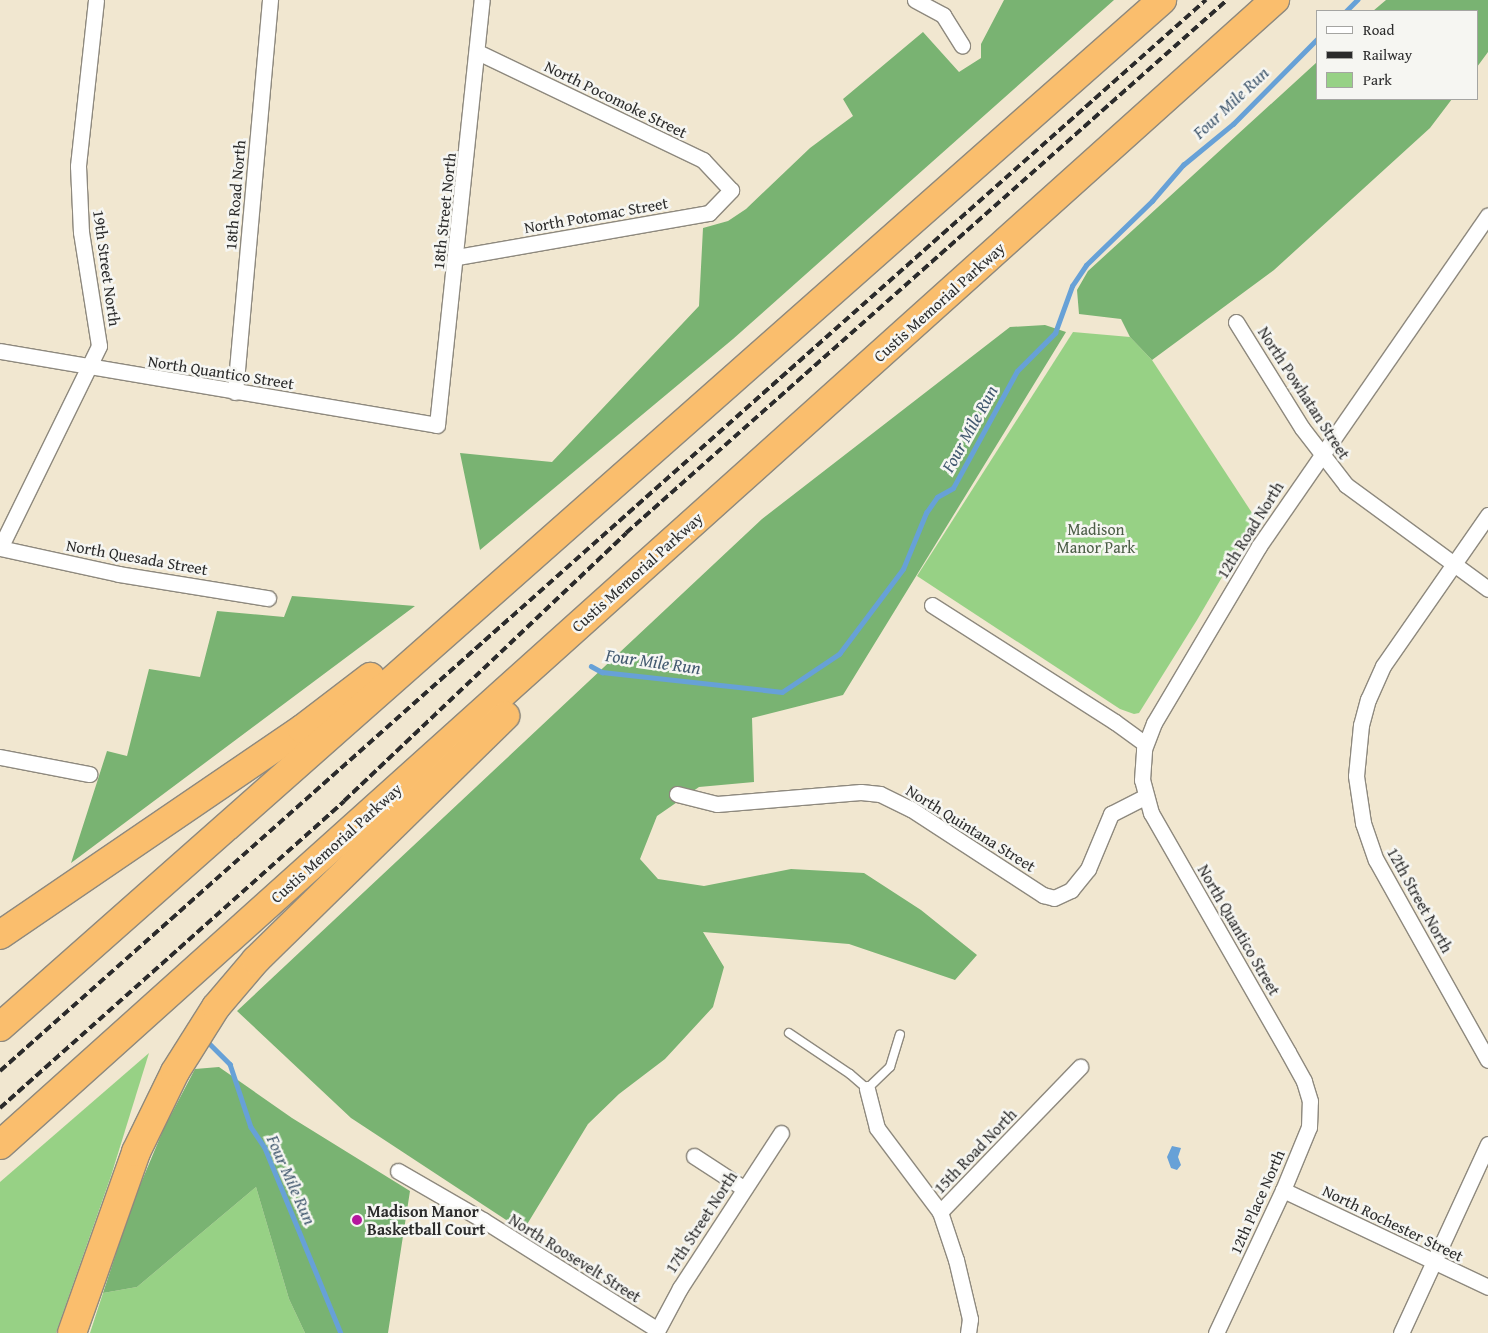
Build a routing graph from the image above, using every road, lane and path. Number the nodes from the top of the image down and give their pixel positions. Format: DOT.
graph roads {
  1 [pos="96,0"];
  2 [pos="270,0"];
  3 [pos="482,0"];
  4 [pos="915,0"];
  5 [pos="1162,0"];
  6 [pos="1275,0"];
  7 [pos="962,45"];
  8 [pos="478,52"];
  9 [pos="731,190"];
  10 [pos="1488,215"];
  11 [pos="457,257"];
  12 [pos="1236,322"];
  13 [pos="0,351"];
  14 [pos="89,368"];
  15 [pos="235,392"];
  16 [pos="437,425"];
  17 [pos="1320,454"];
  18 [pos="1488,515"];
  19 [pos="0,548"];
  20 [pos="537,552"];
  21 [pos="1453,565"];
  22 [pos="629,580"];
  23 [pos="1488,589"];
  24 [pos="268,598"];
  25 [pos="932,605"];
  26 [pos="1145,744"];
  27 [pos="0,757"];
  28 [pos="89,774"];
  29 [pos="677,794"];
  30 [pos="1145,797"];
  31 [pos="0,935"];
  32 [pos="0,1027"];
  33 [pos="789,1032"];
  34 [pos="900,1034"];
  35 [pos="1488,1060"];
  36 [pos="1080,1068"];
  37 [pos="1304,1081"];
  38 [pos="867,1089"];
  39 [pos="781,1133"];
  40 [pos="1488,1144"];
  41 [pos="0,1145"];
  42 [pos="694,1156"];
  43 [pos="398,1171"];
  44 [pos="743,1188"];
  45 [pos="1283,1190"];
  46 [pos="940,1212"];
  47 [pos="1432,1262"];
  48 [pos="1488,1287"];
  49 [pos="656,1331"];
  50 [pos="72,1333"];
  51 [pos="968,1333"];
  52 [pos="1216,1333"];
  53 [pos="1401,1333"];
  1 -- 14 [label="street, 19th Street North"];
  2 -- 15 [label="street, 18th Road North"];
  3 -- 8 [label="street, 18th Street North"];
  4 -- 7 [label="street"];
  5 -- 20 [label="highway"];
  6 -- 22 [label="highway, Custis Memorial Parkway"];
  8 -- 9 [label="street, North Pocomoke Street"];
  8 -- 11 [label="street, 18th Street North"];
  9 -- 11 [label="street, North Potomac Street"];
  10 -- 17 [label="street, 12th Road North"];
  11 -- 16 [label="street, 18th Street North"];
  12 -- 17 [label="street, North Powhatan Street"];
  13 -- 14 [label="street, North Quantico Street"];
  14 -- 15 [label="street, North Quantico Street"];
  14 -- 19 [label="street, 19th Street North"];
  15 -- 16 [label="street, North Quantico Street"];
  17 -- 21 [label="street, North Powhatan Street"];
  17 -- 26 [label="street, 12th Road North"];
  18 -- 21 [label="street, 12th Street North"];
  19 -- 24 [label="street, North Quesada Street"];
  20 -- 31 [label="highway"];
  20 -- 32 [label="highway"];
  21 -- 23 [label="street, North Powhatan Street"];
  21 -- 35 [label="street, 12th Street North"];
  22 -- 41 [label="highway, Custis Memorial Parkway"];
  22 -- 50 [label="highway"];
  25 -- 26 [label="street"];
  26 -- 30 [label="street, 12th Road North"];
  27 -- 28 [label="street"];
  29 -- 30 [label="street, North Quintana Street"];
  30 -- 37 [label="street, North Quantico Street"];
  33 -- 38 [label="lane"];
  34 -- 38 [label="lane"];
  36 -- 46 [label="street, 15th Road North"];
  37 -- 45 [label="street, 12th Place North"];
  38 -- 46 [label="street"];
  39 -- 44 [label="street, 17th Street North"];
  40 -- 47 [label="street"];
  42 -- 44 [label="street"];
  43 -- 49 [label="street, North Roosevelt Street"];
  44 -- 49 [label="street, 17th Street North"];
  45 -- 47 [label="street, North Rochester Street"];
  45 -- 52 [label="street, 12th Place North"];
  46 -- 51 [label="street, 15th Road North"];
  47 -- 48 [label="street, North Rochester Street"];
  47 -- 53 [label="street"];
}
